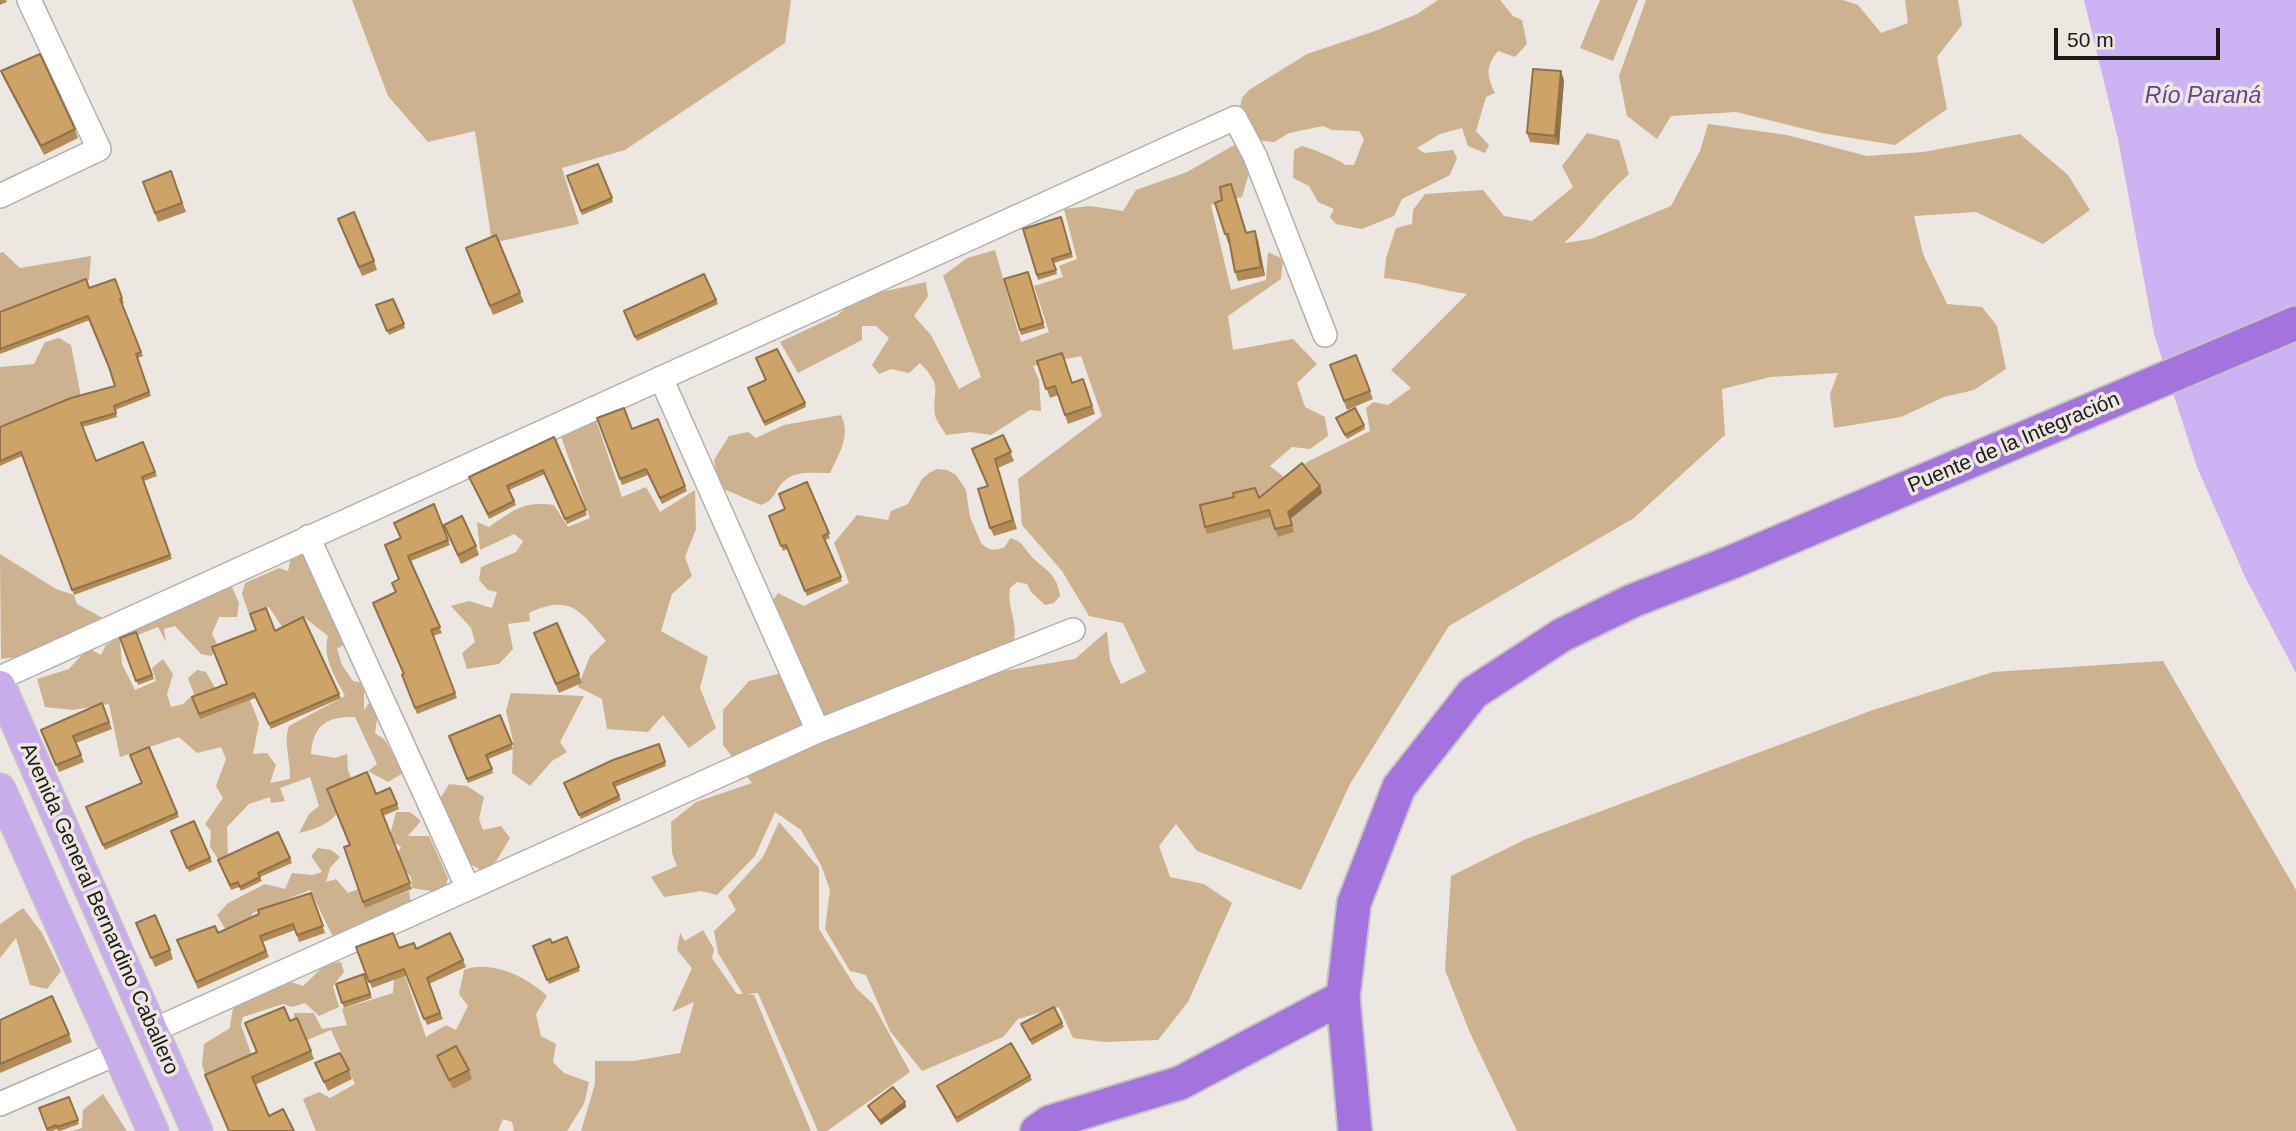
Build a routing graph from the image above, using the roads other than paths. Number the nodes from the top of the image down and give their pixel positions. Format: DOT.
graph roads {
  1 [pos="29,0"];
  2 [pos="0,196"];
  3 [pos="2296,323"];
  4 [pos="1325,335"];
  5 [pos="661,378"];
  6 [pos="308,537"];
  7 [pos="1073,630"];
  8 [pos="0,678"];
  9 [pos="0,686"];
  10 [pos="818,731"];
  11 [pos="0,789"];
  12 [pos="468,888"];
  13 [pos="1343,998"];
  14 [pos="153,1030"];
  15 [pos="118,1053"];
  16 [pos="0,1104"];
  17 [pos="153,1131"];
  18 [pos="197,1131"];
  19 [pos="1037,1131"];
  20 [pos="1355,1131"];
  1 -- 2 [label="street"];
  3 -- 13 [label="highway, Puente de la Integración"];
  4 -- 5 [label="street"];
  5 -- 6 [label="street"];
  5 -- 10 [label="street"];
  6 -- 8 [label="street"];
  6 -- 12 [label="street"];
  7 -- 10 [label="street"];
  9 -- 14 [label="main road, Avenida General Bernardino Caballero"];
  10 -- 12 [label="street"];
  11 -- 15 [label="main road, Avenida General Bernardino Caballero"];
  12 -- 14 [label="street"];
  13 -- 19 [label="highway"];
  13 -- 20 [label="highway, Puente de la Integración"];
  14 -- 18 [label="main road, Avenida General Bernardino Caballero"];
  15 -- 16 [label="street"];
  15 -- 17 [label="main road, Avenida General Bernardino Caballero"];
}
